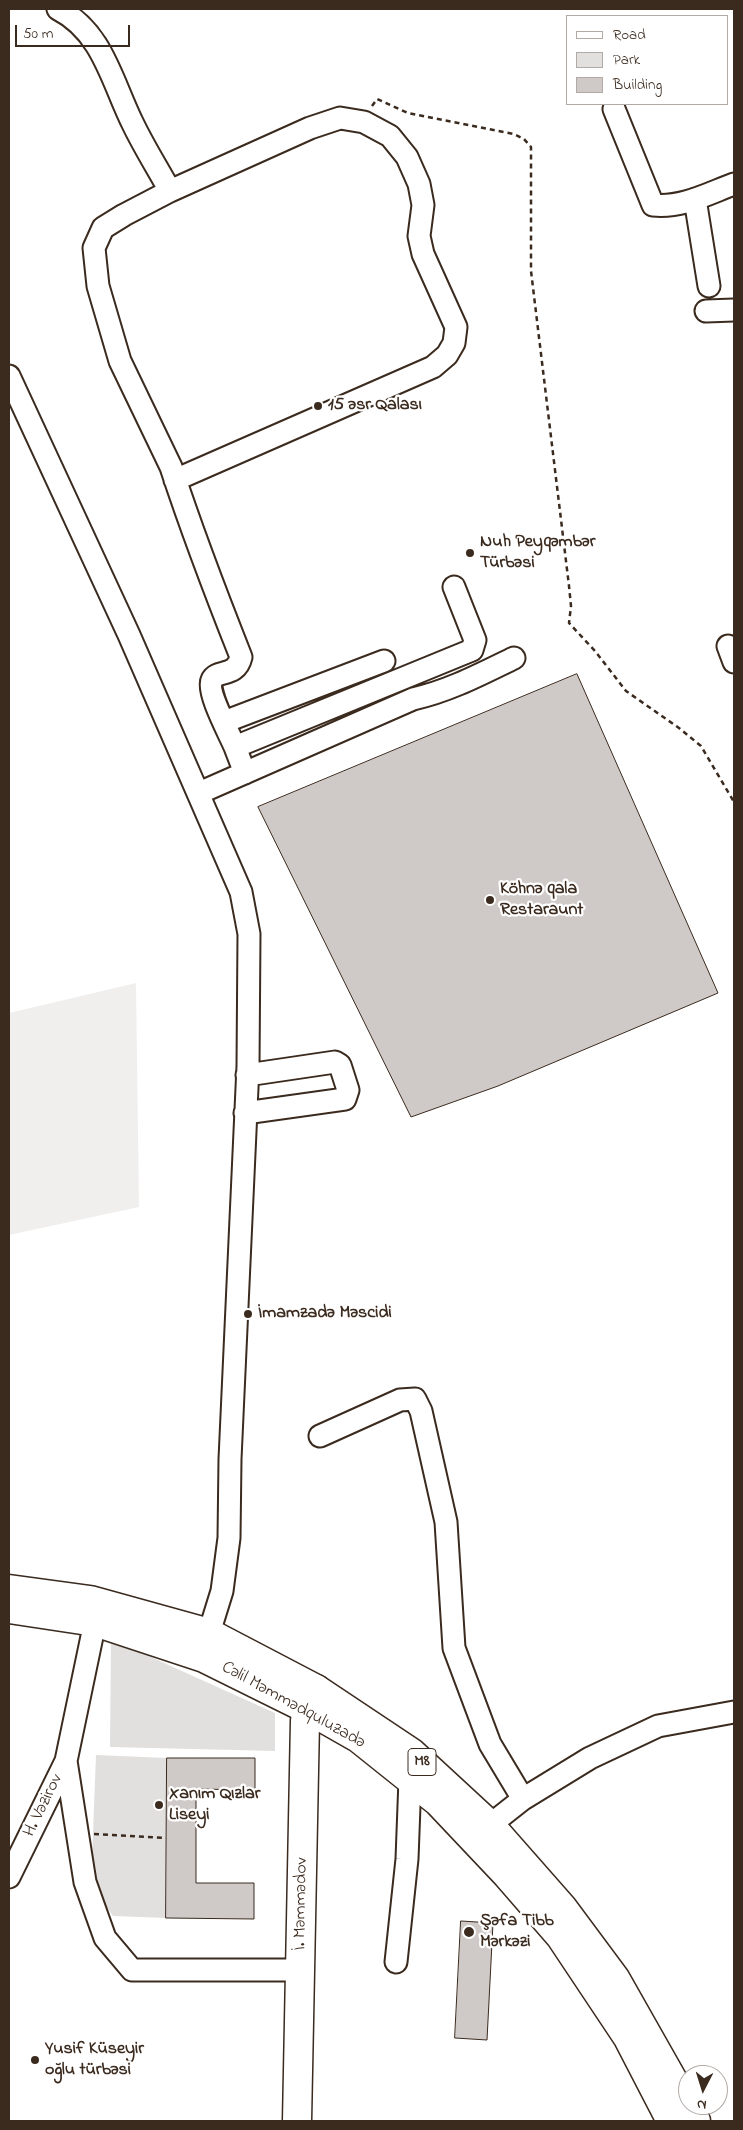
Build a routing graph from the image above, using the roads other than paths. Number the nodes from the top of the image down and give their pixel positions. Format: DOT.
graph roads {
  1 [pos="58,9"];
  2 [pos="614,109"];
  3 [pos="734,184"];
  4 [pos="170,191"];
  5 [pos="695,199"];
  6 [pos="709,286"];
  7 [pos="706,310"];
  8 [pos="734,310"];
  9 [pos="9,376"];
  10 [pos="17,416"];
  11 [pos="175,480"];
  12 [pos="454,587"];
  13 [pos="514,658"];
  14 [pos="384,661"];
  15 [pos="224,722"];
  16 [pos="235,746"];
  17 [pos="245,773"];
  18 [pos="199,793"];
  19 [pos="247,1075"];
  20 [pos="245,1113"];
  21 [pos="320,1436"];
  22 [pos="9,1589"];
  23 [pos="9,1609"];
  24 [pos="95,1622"];
  25 [pos="209,1633"];
  26 [pos="312,1699"];
  27 [pos="734,1712"];
  28 [pos="66,1761"];
  29 [pos="410,1780"];
  30 [pos="523,1799"];
  31 [pos="490,1825"];
  32 [pos="9,1877"];
  33 [pos="396,1962"];
  34 [pos="301,1970"];
  35 [pos="297,2121"];
  36 [pos="671,2121"];
  37 [pos="696,2121"];
  1 -- 4 [label="street"];
  2 -- 5 [label="street"];
  3 -- 5 [label="street"];
  4 -- 11 [label="street"];
  4 -- 11 [label="street"];
  5 -- 6 [label="street"];
  7 -- 8 [label="street"];
  9 -- 10 [label="street"];
  10 -- 18 [label="street"];
  11 -- 15 [label="street"];
  12 -- 16 [label="street"];
  13 -- 17 [label="street"];
  14 -- 15 [label="street"];
  15 -- 16 [label="street"];
  16 -- 17 [label="street"];
  17 -- 18 [label="street"];
  18 -- 19 [label="street"];
  19 -- 20 [label="street"];
  19 -- 20 [label="street"];
  20 -- 25 [label="street"];
  21 -- 30 [label="street"];
  22 -- 25 [label="main road, M8"];
  23 -- 24 [label="main road, Cəlil Məmmədquluzadə / M8"];
  24 -- 26 [label="main road, Cəlil Məmmədquluzadə / M8"];
  24 -- 28 [label="street"];
  25 -- 26 [label="main road, M8"];
  26 -- 29 [label="main road, Cəlil Məmmədquluzadə / M8"];
  26 -- 31 [label="main road, M8"];
  26 -- 34 [label="main road, İ. Məmmədov"];
  27 -- 30 [label="street"];
  28 -- 32 [label="street, H. Vəzirov"];
  28 -- 34 [label="street"];
  29 -- 33 [label="street"];
  29 -- 36 [label="main road, Cəlil Məmmədquluzadə / M8"];
  30 -- 31 [label="street"];
  31 -- 37 [label="main road, M8"];
  34 -- 35 [label="main road, İ. Məmmədov"];
}
